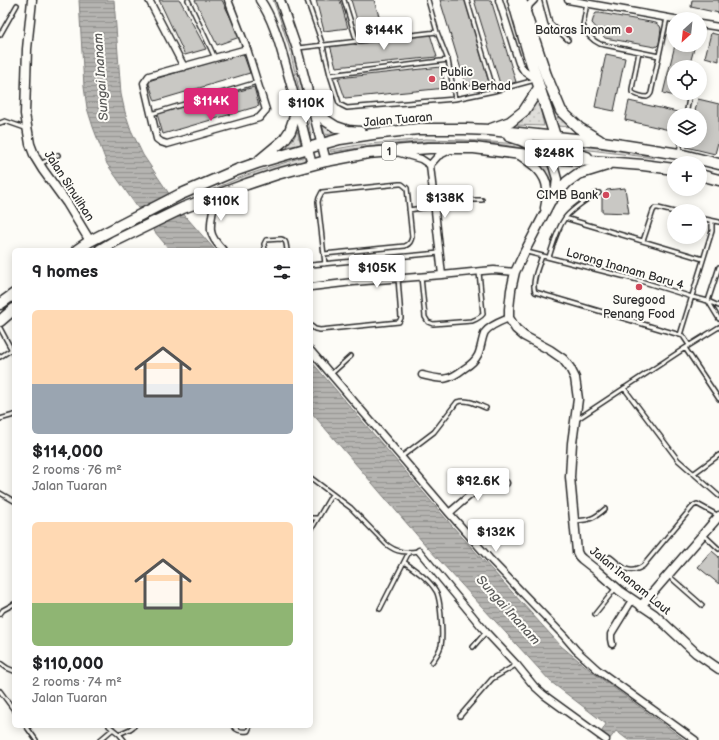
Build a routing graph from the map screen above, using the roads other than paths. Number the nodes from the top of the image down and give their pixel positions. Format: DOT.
graph roads {
  1 [pos="32,0"];
  2 [pos="149,0"];
  3 [pos="188,0"];
  4 [pos="228,0"];
  5 [pos="260,0"];
  6 [pos="280,0"];
  7 [pos="307,0"];
  8 [pos="344,0"];
  9 [pos="428,0"];
  10 [pos="467,0"];
  11 [pos="499,0"];
  12 [pos="513,0"];
  13 [pos="521,0"];
  14 [pos="534,0"];
  15 [pos="544,0"];
  16 [pos="568,0"];
  17 [pos="587,3"];
  18 [pos="17,5"];
  19 [pos="525,14"];
  20 [pos="667,18"];
  21 [pos="707,25"];
  22 [pos="719,27"];
  23 [pos="437,32"];
  24 [pos="0,35"];
  25 [pos="568,40"];
  26 [pos="357,42"];
  27 [pos="323,46"];
  28 [pos="296,48"];
  29 [pos="246,49"];
  30 [pos="639,52"];
  31 [pos="659,56"];
  32 [pos="215,58"];
  33 [pos="448,60"];
  34 [pos="184,66"];
  35 [pos="330,75"];
  36 [pos="257,82"];
  37 [pos="538,84"];
  38 [pos="494,91"];
  39 [pos="455,99"];
  40 [pos="310,100"];
  41 [pos="298,108"];
  42 [pos="151,114"];
  43 [pos="0,123"];
  44 [pos="27,129"];
  45 [pos="490,130"];
  46 [pos="373,134"];
  47 [pos="554,136"];
  48 [pos="603,142"];
  49 [pos="322,144"];
  50 [pos="308,148"];
  51 [pos="453,148"];
  52 [pos="680,148"];
  53 [pos="392,151"];
  54 [pos="518,154"];
  55 [pos="679,154"];
  56 [pos="58,155"];
  57 [pos="551,158"];
  58 [pos="326,161"];
  59 [pos="257,163"];
  60 [pos="612,163"];
  61 [pos="40,164"];
  62 [pos="719,164"];
  63 [pos="312,165"];
  64 [pos="430,165"];
  65 [pos="667,168"];
  66 [pos="707,177"];
  67 [pos="719,180"];
  68 [pos="599,193"];
  69 [pos="216,195"];
  70 [pos="552,199"];
  71 [pos="482,200"];
  72 [pos="434,203"];
  73 [pos="409,210"];
  74 [pos="667,210"];
  75 [pos="545,214"];
  76 [pos="565,218"];
  77 [pos="707,220"];
  78 [pos="712,221"];
  79 [pos="719,222"];
  80 [pos="90,241"];
  81 [pos="643,241"];
  82 [pos="80,248"];
  83 [pos="103,248"];
  84 [pos="222,248"];
  85 [pos="265,248"];
  86 [pos="287,248"];
  87 [pos="525,251"];
  88 [pos="439,253"];
  89 [pos="324,254"];
  90 [pos="542,256"];
  91 [pos="549,257"];
  92 [pos="703,259"];
  93 [pos="325,264"];
  94 [pos="313,265"];
  95 [pos="719,267"];
  96 [pos="479,271"];
  97 [pos="515,272"];
  98 [pos="442,275"];
  99 [pos="421,277"];
  100 [pos="398,278"];
  101 [pos="313,287"];
  102 [pos="12,295"];
  103 [pos="692,297"];
  104 [pos="708,302"];
  105 [pos="0,304"];
  106 [pos="719,306"];
  107 [pos="12,313"];
  108 [pos="509,318"];
  109 [pos="719,320"];
  110 [pos="0,321"];
  111 [pos="313,327"];
  112 [pos="719,327"];
  113 [pos="0,328"];
  114 [pos="680,335"];
  115 [pos="689,345"];
  116 [pos="685,348"];
  117 [pos="12,350"];
  118 [pos="313,353"];
  119 [pos="351,356"];
  120 [pos="0,357"];
  121 [pos="331,374"];
  122 [pos="422,375"];
  123 [pos="624,388"];
  124 [pos="719,399"];
  125 [pos="486,408"];
  126 [pos="12,416"];
  127 [pos="0,419"];
  128 [pos="575,421"];
  129 [pos="719,455"];
  130 [pos="401,457"];
  131 [pos="693,474"];
  132 [pos="313,480"];
  133 [pos="506,483"];
  134 [pos="0,493"];
  135 [pos="332,494"];
  136 [pos="719,496"];
  137 [pos="12,500"];
  138 [pos="605,509"];
  139 [pos="449,514"];
  140 [pos="719,516"];
  141 [pos="313,518"];
  142 [pos="318,518"];
  143 [pos="575,522"];
  144 [pos="313,527"];
  145 [pos="703,534"];
  146 [pos="719,549"];
  147 [pos="419,551"];
  148 [pos="409,552"];
  149 [pos="610,557"];
  150 [pos="404,562"];
  151 [pos="667,575"];
  152 [pos="616,588"];
  153 [pos="632,600"];
  154 [pos="12,605"];
  155 [pos="641,606"];
  156 [pos="702,606"];
  157 [pos="380,609"];
  158 [pos="0,614"];
  159 [pos="595,614"];
  160 [pos="486,632"];
  161 [pos="612,644"];
  162 [pos="473,647"];
  163 [pos="432,662"];
  164 [pos="0,663"];
  165 [pos="517,665"];
  166 [pos="719,668"];
  167 [pos="12,670"];
  168 [pos="0,691"];
  169 [pos="12,706"];
  170 [pos="460,716"];
  171 [pos="27,728"];
  172 [pos="131,728"];
  173 [pos="234,728"];
  174 [pos="249,728"];
  175 [pos="113,729"];
  176 [pos="119,734"];
  177 [pos="36,740"];
  178 [pos="100,740"];
  179 [pos="124,740"];
  180 [pos="606,740"];
  181 [pos="695,740"];
  1 -- 44 [label="street, Jalan Sinulihan"];
  2 -- 34 [label="street"];
  3 -- 32 [label="lane"];
  4 -- 29 [label="street"];
  5 -- 41 [label="street"];
  6 -- 28 [label="street"];
  7 -- 27 [label="lane"];
  8 -- 26 [label="lane"];
  9 -- 23 [label="lane"];
  10 -- 38 [label="lane"];
  11 -- 37 [label="street"];
  12 -- 37 [label="main road"];
  13 -- 19 [label="main road"];
  14 -- 19 [label="street"];
  15 -- 25 [label="lane"];
  16 -- 17 [label="street"];
  17 -- 20 [label="street"];
  17 -- 30 [label="lane"];
  18 -- 24 [label="lane"];
  19 -- 48 [label="main road"];
  20 -- 31 [label="lane"];
  21 -- 22 [label="street"];
  23 -- 26 [label="lane"];
  23 -- 33 [label="lane"];
  26 -- 27 [label="lane"];
  27 -- 28 [label="lane"];
  27 -- 35 [label="lane"];
  28 -- 40 [label="street"];
  29 -- 32 [label="street"];
  29 -- 36 [label="street"];
  30 -- 31 [label="lane"];
  30 -- 31 [label="lane"];
  32 -- 34 [label="street"];
  33 -- 35 [label="lane"];
  33 -- 39 [label="lane"];
  34 -- 42 [label="street"];
  35 -- 39 [label="lane"];
  36 -- 42 [label="lane"];
  36 -- 42 [label="street"];
  37 -- 38 [label="lane"];
  37 -- 45 [label="main road"];
  37 -- 47 [label="main road"];
  38 -- 39 [label="lane"];
  40 -- 46 [label="main road"];
  40 -- 49 [label="street"];
  41 -- 50 [label="street"];
  41 -- 59 [label="main road"];
  43 -- 44 [label="lane"];
  44 -- 61 [label="street, Jalan Sinulihan"];
  45 -- 46 [label="main road, Jalan Tuaran / 1"];
  45 -- 47 [label="main road, Jalan Tuaran / 1"];
  45 -- 57 [label="main road"];
  46 -- 49 [label="main road, Jalan Tuaran / 1"];
  47 -- 48 [label="main road, Jalan Tuaran / 1"];
  47 -- 60 [label="main road"];
  48 -- 55 [label="main road, Jalan Tuaran / 1"];
  49 -- 50 [label="main road, Jalan Tuaran / 1"];
  49 -- 58 [label="street"];
  50 -- 59 [label="main road, Jalan Tuaran / 1"];
  50 -- 63 [label="street"];
  51 -- 53 [label="main road, 1"];
  51 -- 54 [label="main road, 1"];
  51 -- 64 [label="street"];
  52 -- 55 [label="lane"];
  53 -- 58 [label="main road, 1"];
  53 -- 64 [label="street"];
  54 -- 57 [label="main road, 1"];
  54 -- 75 [label="street"];
  55 -- 62 [label="main road, Jalan Tuaran / 1"];
  56 -- 61 [label="lane"];
  57 -- 60 [label="main road, 1"];
  57 -- 70 [label="street"];
  58 -- 63 [label="main road, 1"];
  59 -- 80 [label="main road, Jalan Tuaran / 1"];
  60 -- 65 [label="main road, 1"];
  60 -- 70 [label="main road"];
  61 -- 80 [label="street, Jalan Sinulihan"];
  63 -- 69 [label="main road, 1"];
  64 -- 72 [label="street"];
  66 -- 67 [label="main road"];
  68 -- 76 [label="lane"];
  69 -- 83 [label="main road, 1"];
  69 -- 84 [label="street"];
  70 -- 75 [label="street"];
  71 -- 72 [label="lane"];
  72 -- 73 [label="lane"];
  72 -- 88 [label="street"];
  73 -- 89 [label="lane"];
  73 -- 89 [label="lane"];
  74 -- 81 [label="lane"];
  75 -- 87 [label="street"];
  76 -- 81 [label="lane"];
  76 -- 91 [label="lane"];
  77 -- 78 [label="lane"];
  78 -- 79 [label="lane"];
  78 -- 92 [label="lane"];
  80 -- 82 [label="main road, Jalan Tuaran / 1"];
  81 -- 92 [label="lane"];
  85 -- 86 [label="lane"];
  87 -- 90 [label="lane, Lorong Inanam Baru 4"];
  87 -- 97 [label="street"];
  88 -- 93 [label="lane"];
  88 -- 98 [label="street"];
  89 -- 93 [label="lane"];
  90 -- 91 [label="lane, Lorong Inanam Baru 4"];
  90 -- 114 [label="lane"];
  91 -- 103 [label="lane, Lorong Inanam Baru 4"];
  92 -- 103 [label="lane"];
  93 -- 94 [label="lane"];
  95 -- 104 [label="lane"];
  96 -- 97 [label="street"];
  96 -- 98 [label="street"];
  96 -- 99 [label="lane"];
  97 -- 108 [label="street"];
  98 -- 99 [label="street"];
  99 -- 100 [label="street"];
  100 -- 101 [label="street"];
  100 -- 111 [label="lane"];
  102 -- 105 [label="main road"];
  103 -- 104 [label="lane, Lorong Inanam Baru 4"];
  103 -- 114 [label="lane"];
  104 -- 106 [label="lane, Lorong Inanam Baru 4"];
  104 -- 109 [label="lane"];
  107 -- 110 [label="main road"];
  108 -- 122 [label="street"];
  108 -- 128 [label="street, Jalan Inanam Laut"];
  112 -- 115 [label="lane"];
  113 -- 117 [label="lane"];
  114 -- 115 [label="lane"];
  115 -- 116 [label="lane"];
  116 -- 123 [label="lane"];
  116 -- 124 [label="lane"];
  117 -- 120 [label="lane"];
  118 -- 121 [label="street"];
  119 -- 121 [label="lane"];
  121 -- 130 [label="street"];
  123 -- 128 [label="lane"];
  123 -- 131 [label="lane"];
  125 -- 130 [label="lane"];
  126 -- 127 [label="lane"];
  128 -- 143 [label="street, Jalan Inanam Laut"];
  129 -- 131 [label="lane"];
  130 -- 139 [label="street"];
  131 -- 136 [label="lane"];
  132 -- 135 [label="lane"];
  133 -- 139 [label="street"];
  134 -- 137 [label="lane"];
  135 -- 142 [label="lane"];
  135 -- 148 [label="lane"];
  138 -- 143 [label="lane"];
  139 -- 181 [label="street"];
  140 -- 145 [label="street"];
  140 -- 149 [label="lane"];
  141 -- 142 [label="lane"];
  142 -- 144 [label="lane"];
  143 -- 152 [label="street, Jalan Inanam Laut"];
  145 -- 146 [label="lane"];
  145 -- 151 [label="street"];
  147 -- 148 [label="lane"];
  147 -- 160 [label="street"];
  148 -- 150 [label="lane"];
  150 -- 157 [label="lane"];
  150 -- 163 [label="lane"];
  151 -- 155 [label="street"];
  151 -- 156 [label="lane"];
  152 -- 153 [label="street, Jalan Inanam Laut"];
  152 -- 159 [label="lane"];
  153 -- 155 [label="street, Jalan Inanam Laut"];
  153 -- 161 [label="street"];
  154 -- 158 [label="lane"];
  155 -- 166 [label="street, Jalan Inanam Laut"];
  160 -- 162 [label="lane"];
  160 -- 165 [label="street"];
  164 -- 167 [label="lane"];
  165 -- 170 [label="lane"];
  165 -- 180 [label="street"];
  168 -- 169 [label="lane"];
  171 -- 177 [label="lane"];
  172 -- 176 [label="lane"];
  173 -- 174 [label="lane"];
  175 -- 176 [label="lane"];
  175 -- 178 [label="lane"];
  176 -- 179 [label="lane"];
}
